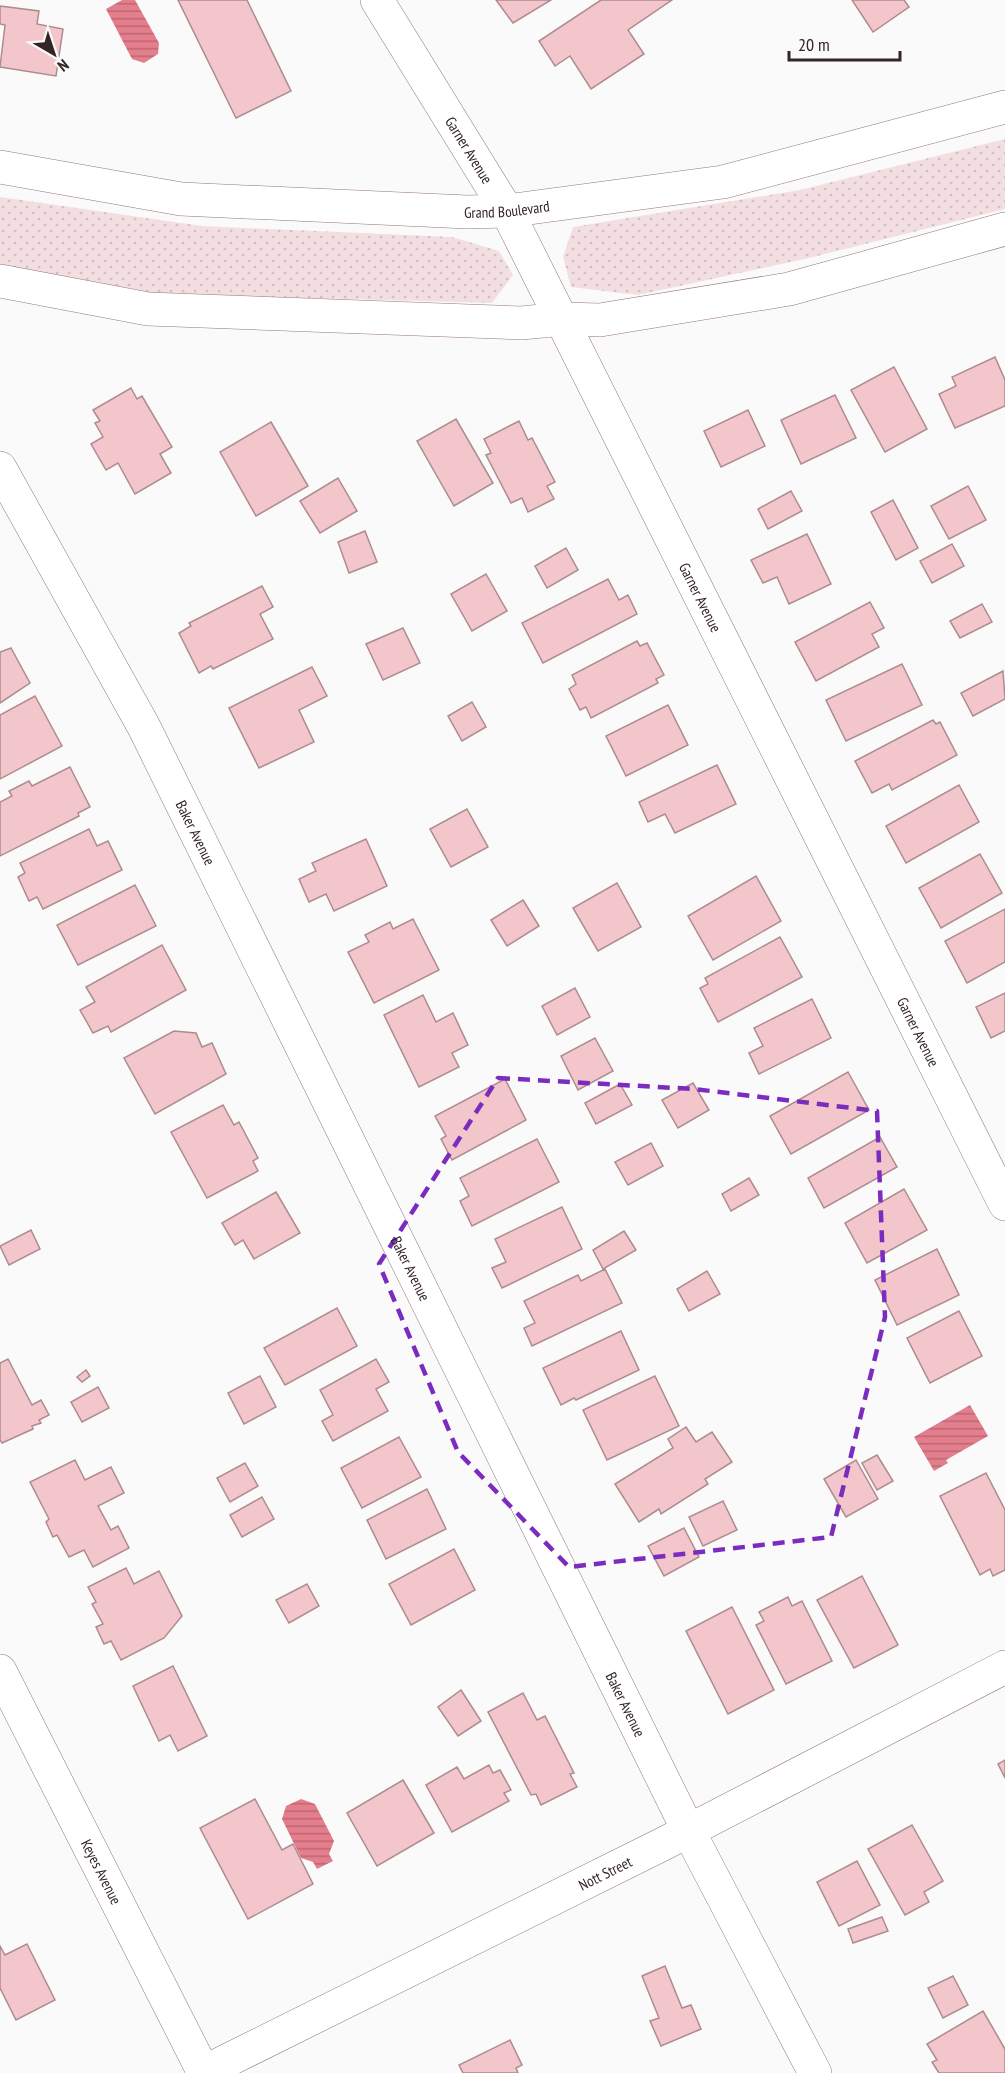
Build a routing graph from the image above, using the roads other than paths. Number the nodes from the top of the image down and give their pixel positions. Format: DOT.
graph roads {
  1 [pos="377,0"];
  2 [pos="1005,107"];
  3 [pos="0,167"];
  4 [pos="507,211"];
  5 [pos="1005,229"];
  6 [pos="0,281"];
  7 [pos="563,319"];
  8 [pos="0,468"];
  9 [pos="1005,1204"];
  10 [pos="1005,1667"];
  11 [pos="0,1671"];
  12 [pos="688,1830"];
  13 [pos="203,2073"];
  14 [pos="815,2073"];
  1 -- 4 [label="street, Garner Avenue"];
  2 -- 4 [label="street, Grand Boulevard"];
  3 -- 4 [label="street, Grand Boulevard"];
  4 -- 7 [label="street, Garner Avenue"];
  5 -- 7 [label="street"];
  6 -- 7 [label="street"];
  7 -- 9 [label="street, Garner Avenue"];
  8 -- 12 [label="street, Baker Avenue"];
  10 -- 12 [label="street, Nott Street"];
  11 -- 13 [label="street, Keyes Avenue"];
  12 -- 13 [label="street, Nott Street"];
  12 -- 14 [label="street, Baker Avenue"];
}
